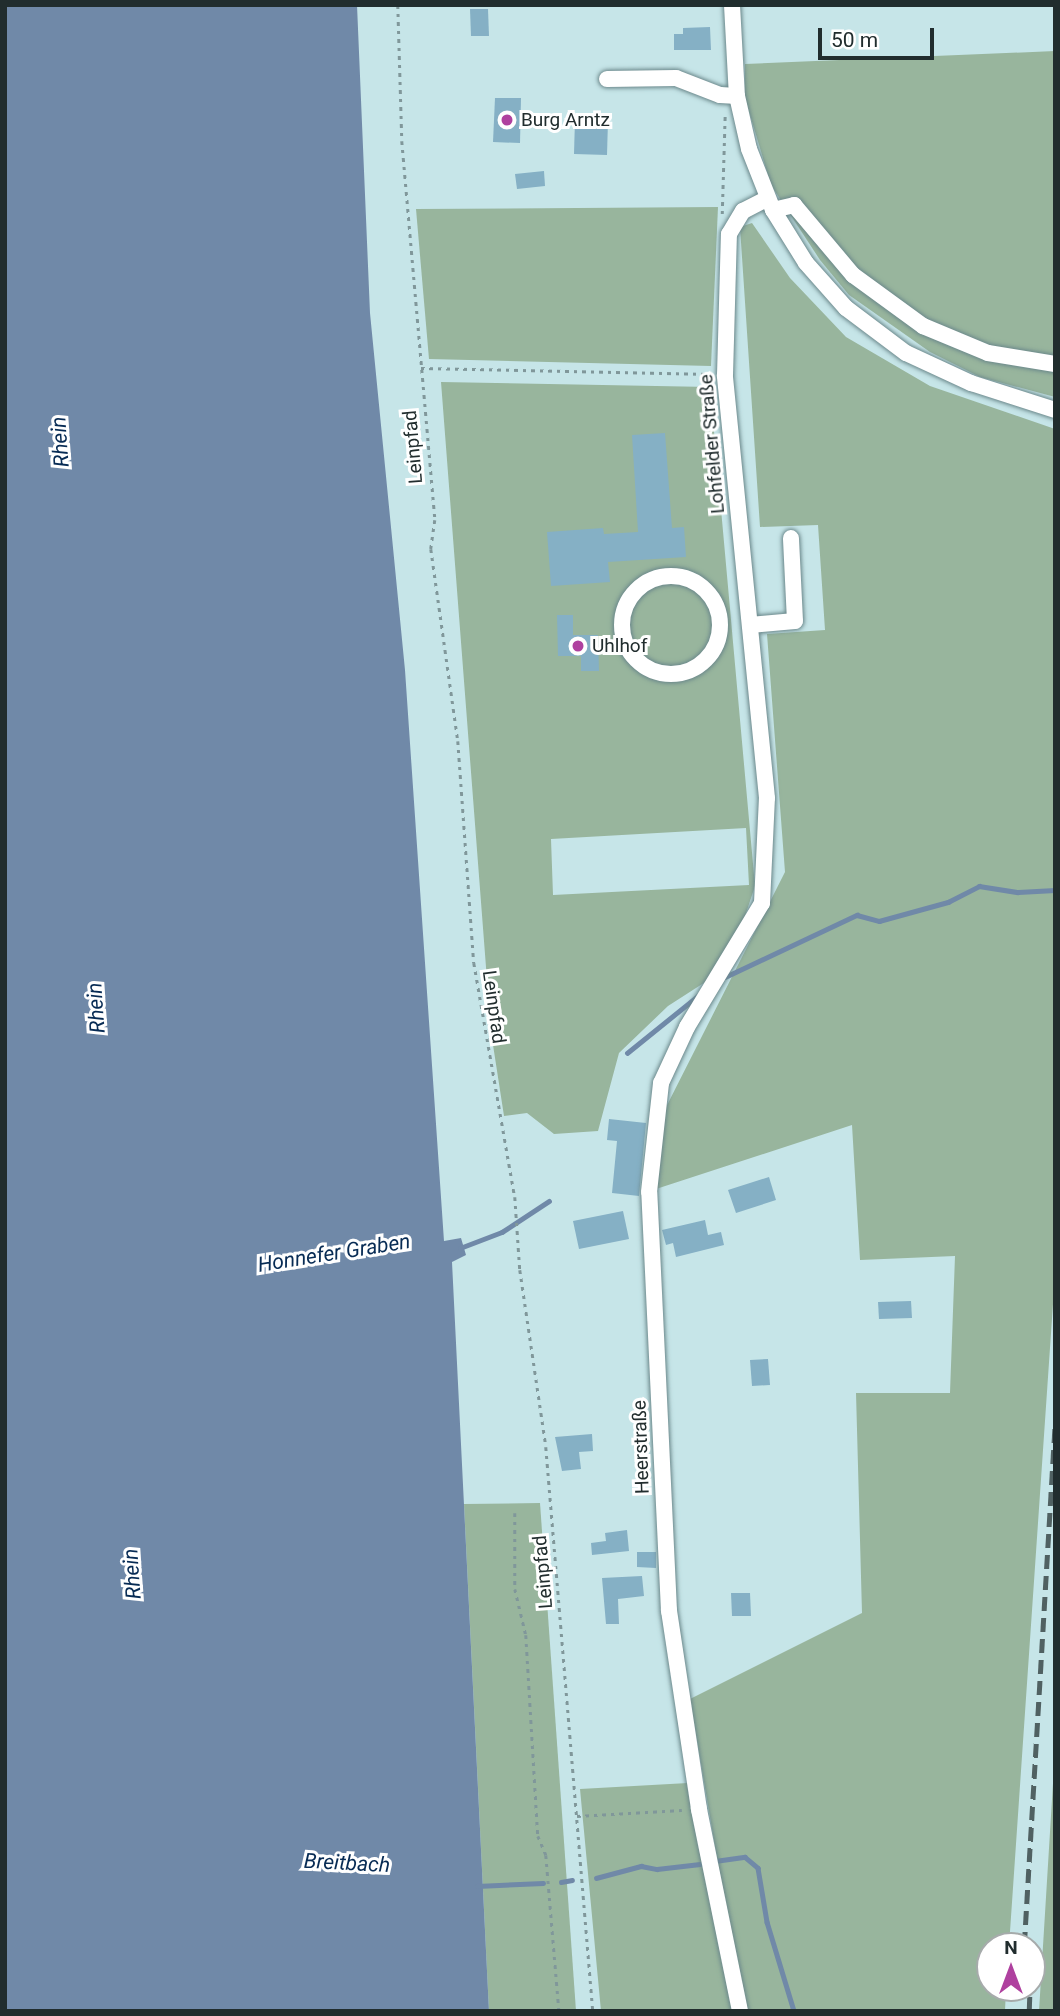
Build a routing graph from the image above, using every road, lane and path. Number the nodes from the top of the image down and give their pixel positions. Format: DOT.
graph roads {
  1 [pos="398,5"];
  2 [pos="732,5"];
  3 [pos="607,79"];
  4 [pos="737,96"];
  5 [pos="725,108"];
  6 [pos="770,205"];
  7 [pos="729,234"];
  8 [pos="1055,364"];
  9 [pos="421,368"];
  10 [pos="726,375"];
  11 [pos="1050,409"];
  12 [pos="791,538"];
  13 [pos="720,623"];
  14 [pos="750,624"];
  15 [pos="762,903"];
  16 [pos="515,1513"];
  17 [pos="699,1809"];
  18 [pos="578,1816"];
  19 [pos="559,2011"];
  20 [pos="593,2011"];
  21 [pos="740,2011"];
  1 -- 9 [label="path, Leinpfad"];
  2 -- 4 [label="street"];
  3 -- 4 [label="street"];
  4 -- 6 [label="street"];
  5 -- 7 [label="path"];
  6 -- 7 [label="street"];
  6 -- 8 [label="street"];
  6 -- 11 [label="street"];
  7 -- 10 [label="street, Lohfelder Straße"];
  9 -- 10 [label="path"];
  9 -- 18 [label="path, Leinpfad"];
  10 -- 14 [label="street, Lohfelder Straße"];
  12 -- 14 [label="street"];
  13 -- 13 [label="street"];
  13 -- 14 [label="street"];
  14 -- 15 [label="street, Lohfelder Straße"];
  15 -- 17 [label="street, Heerstraße"];
  16 -- 19 [label="path"];
  17 -- 18 [label="path"];
  17 -- 21 [label="street, Heerstraße"];
  18 -- 20 [label="path, Leinpfad"];
}
